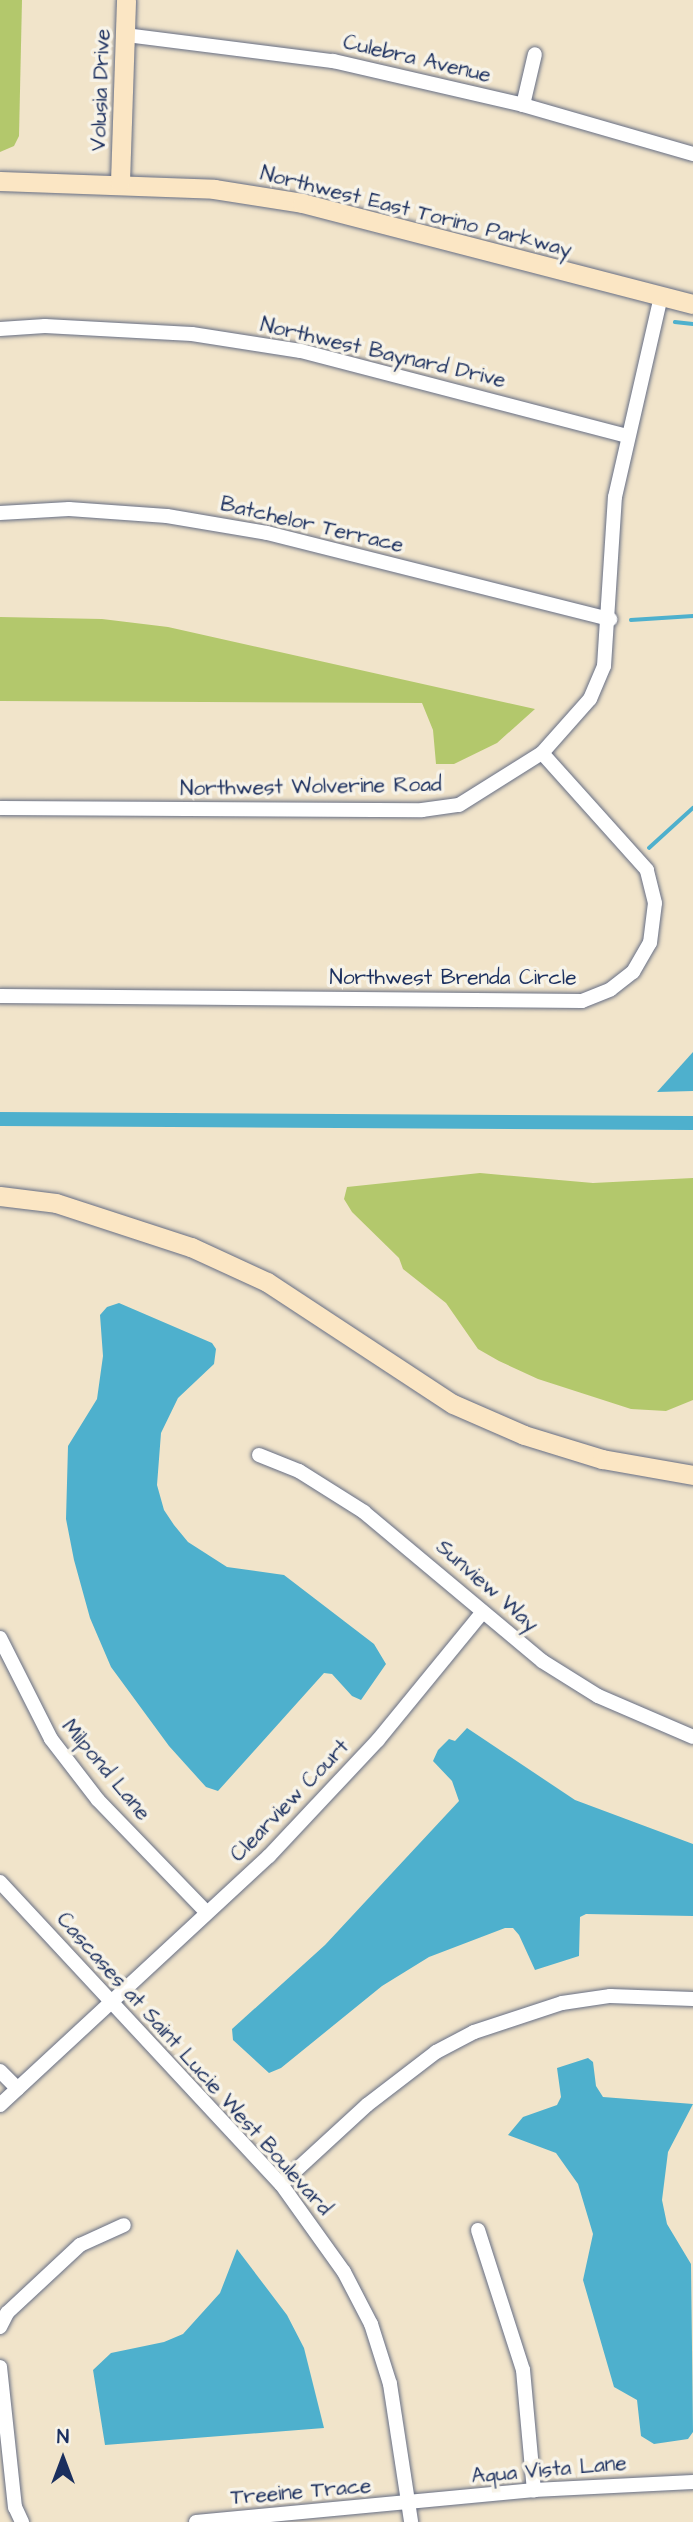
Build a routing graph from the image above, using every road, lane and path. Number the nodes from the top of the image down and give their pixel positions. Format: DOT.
graph roads {
  1 [pos="126,0"];
  2 [pos="126,35"];
  3 [pos="535,54"];
  4 [pos="523,105"];
  5 [pos="693,154"];
  6 [pos="0,181"];
  7 [pos="120,182"];
  8 [pos="661,296"];
  9 [pos="693,304"];
  10 [pos="0,329"];
  11 [pos="627,436"];
  12 [pos="0,513"];
  13 [pos="610,619"];
  14 [pos="542,752"];
  15 [pos="0,808"];
  16 [pos="0,996"];
  17 [pos="0,1196"];
  18 [pos="259,1455"];
  19 [pos="693,1475"];
  20 [pos="482,1613"];
  21 [pos="0,1638"];
  22 [pos="693,1737"];
  23 [pos="0,1882"];
  24 [pos="206,1912"];
  25 [pos="693,1999"];
  26 [pos="111,2001"];
  27 [pos="0,2071"];
  28 [pos="18,2089"];
  29 [pos="0,2105"];
  30 [pos="281,2184"];
  31 [pos="124,2225"];
  32 [pos="478,2230"];
  33 [pos="0,2327"];
  34 [pos="0,2367"];
  35 [pos="693,2482"];
  36 [pos="534,2490"];
  37 [pos="410,2504"];
  38 [pos="22,2522"];
  39 [pos="196,2522"];
  40 [pos="411,2522"];
  1 -- 2 [label="street, Volusia Drive"];
  2 -- 4 [label="street, Culebra Avenue"];
  2 -- 7 [label="street, Volusia Drive"];
  3 -- 4 [label="street"];
  4 -- 5 [label="street, Culebra Avenue"];
  6 -- 7 [label="street, Northwest East Torino Parkway"];
  7 -- 8 [label="street, Northwest East Torino Parkway"];
  8 -- 9 [label="street, Northwest East Torino Parkway"];
  8 -- 11 [label="street, Northwest Wolverine Road"];
  10 -- 11 [label="street, Northwest Baynard Drive"];
  11 -- 13 [label="street, Northwest Wolverine Road"];
  12 -- 13 [label="street, Batchelor Terrace"];
  13 -- 14 [label="street, Northwest Wolverine Road"];
  14 -- 15 [label="street, Northwest Wolverine Road"];
  14 -- 16 [label="street, Northwest Brenda Circle"];
  17 -- 19 [label="street"];
  18 -- 20 [label="street, Sunview Way"];
  20 -- 22 [label="street, Sunview Way"];
  20 -- 24 [label="street, Clearview Court"];
  21 -- 24 [label="street, Milpond Lane"];
  23 -- 26 [label="street, Cascases at Saint Lucie West Boulevard"];
  24 -- 26 [label="street, Clearview Court"];
  25 -- 30 [label="street"];
  26 -- 28 [label="street, Clearview Court"];
  26 -- 30 [label="street, Cascases at Saint Lucie West Boulevard"];
  27 -- 28 [label="street"];
  28 -- 29 [label="street, Clearview Court"];
  30 -- 37 [label="street, Cascases at Saint Lucie West Boulevard"];
  31 -- 33 [label="street"];
  32 -- 36 [label="street"];
  34 -- 38 [label="street"];
  35 -- 36 [label="street, Aqua Vista Lane"];
  36 -- 37 [label="street, Aqua Vista Lane"];
  37 -- 39 [label="street, Treeine Trace"];
  37 -- 40 [label="street, Cascases at Saint Lucie West Boulevard"];
}
